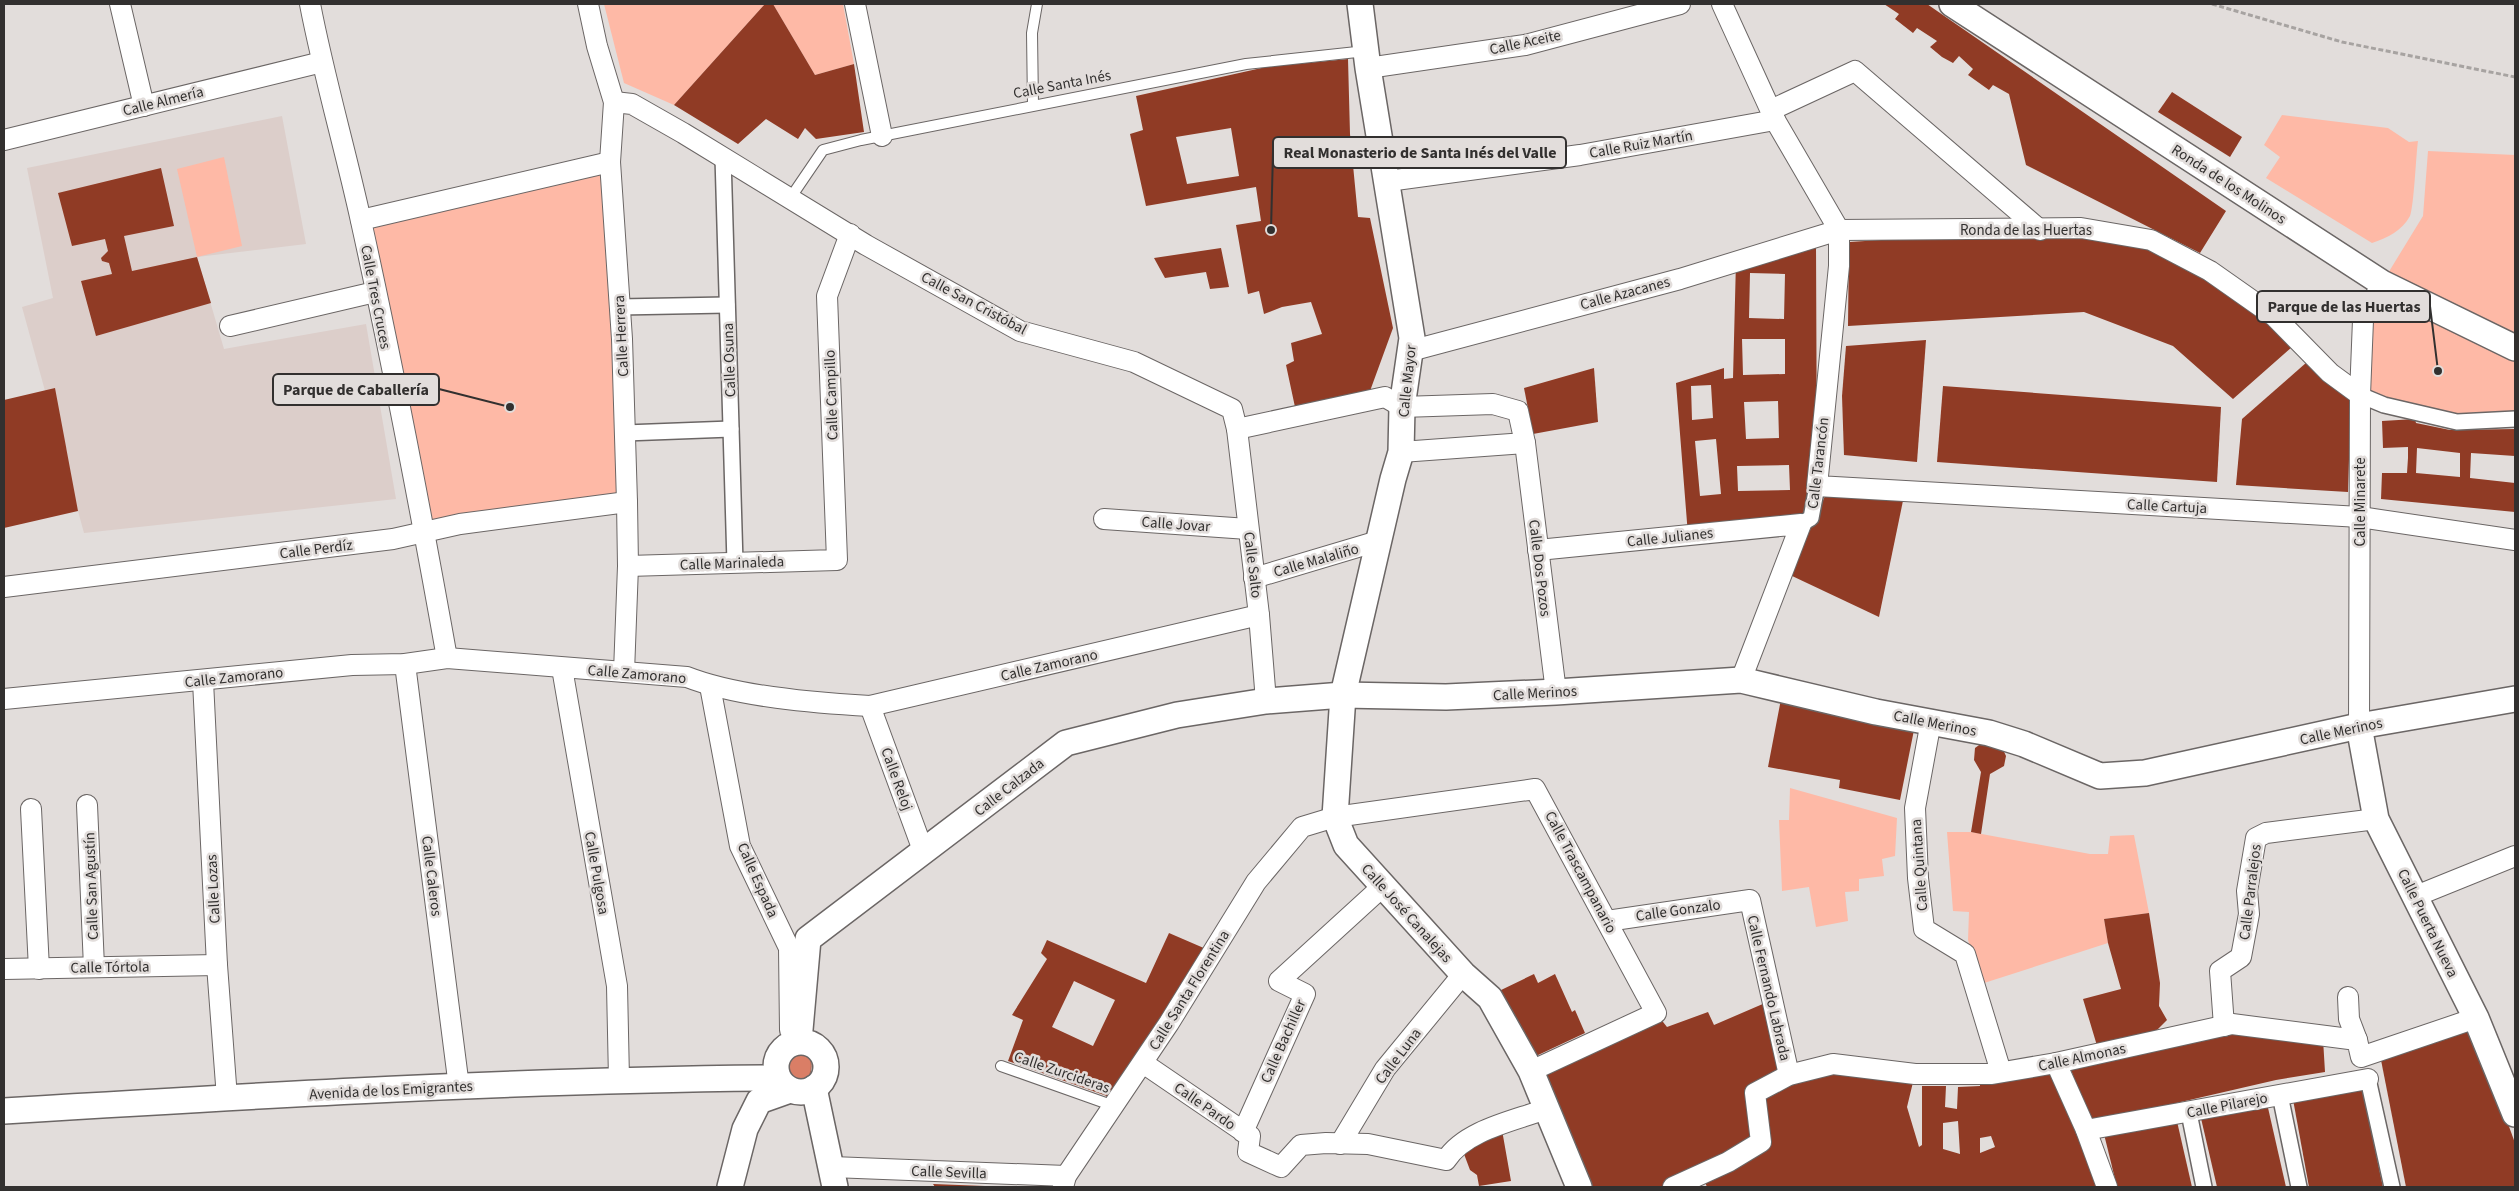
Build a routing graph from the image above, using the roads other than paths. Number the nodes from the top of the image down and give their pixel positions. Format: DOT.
graph roads {
  1 [pos="120,4"];
  2 [pos="310,4"];
  3 [pos="588,4"];
  4 [pos="856,4"];
  5 [pos="1037,4"];
  6 [pos="1360,4"];
  7 [pos="1680,4"];
  8 [pos="1722,4"];
  9 [pos="1952,4"];
  10 [pos="1367,60"];
  11 [pos="322,62"];
  12 [pos="614,102"];
  13 [pos="144,106"];
  14 [pos="1032,106"];
  15 [pos="1773,115"];
  16 [pos="882,136"];
  17 [pos="4,140"];
  18 [pos="723,157"];
  19 [pos="610,162"];
  20 [pos="1388,182"];
  21 [pos="791,197"];
  22 [pos="361,220"];
  23 [pos="1839,230"];
  24 [pos="2040,230"];
  25 [pos="850,234"];
  26 [pos="2382,282"];
  27 [pos="376,292"];
  28 [pos="727,305"];
  29 [pos="619,307"];
  30 [pos="230,326"];
  31 [pos="2515,348"];
  32 [pos="1410,351"];
  33 [pos="2360,395"];
  34 [pos="1402,407"];
  35 [pos="2515,418"];
  36 [pos="731,429"];
  37 [pos="1237,429"];
  38 [pos="625,433"];
  39 [pos="1525,443"];
  40 [pos="1401,452"];
  41 [pos="1817,486"];
  42 [pos="627,502"];
  43 [pos="2360,517"];
  44 [pos="1104,520"];
  45 [pos="1802,524"];
  46 [pos="1248,529"];
  47 [pos="424,532"];
  48 [pos="2515,540"];
  49 [pos="1378,541"];
  50 [pos="1538,550"];
  51 [pos="837,560"];
  52 [pos="735,563"];
  53 [pos="628,566"];
  54 [pos="1254,578"];
  55 [pos="4,587"];
  56 [pos="1259,615"];
  57 [pos="447,658"];
  58 [pos="405,664"];
  59 [pos="562,668"];
  60 [pos="624,672"];
  61 [pos="1741,680"];
  62 [pos="203,681"];
  63 [pos="710,686"];
  64 [pos="1556,692"];
  65 [pos="1343,694"];
  66 [pos="4,699"];
  67 [pos="2515,699"];
  68 [pos="1266,701"];
  69 [pos="870,706"];
  70 [pos="1931,721"];
  71 [pos="2359,726"];
  72 [pos="87,805"];
  73 [pos="31,809"];
  74 [pos="1335,817"];
  75 [pos="2376,819"];
  76 [pos="924,852"];
  77 [pos="2515,856"];
  78 [pos="1382,887"];
  79 [pos="2416,896"];
  80 [pos="1750,900"];
  81 [pos="1607,920"];
  82 [pos="217,965"];
  83 [pos="94,968"];
  84 [pos="4,969"];
  85 [pos="39,969"];
  86 [pos="1463,974"];
  87 [pos="2348,997"];
  88 [pos="2476,1018"];
  89 [pos="2224,1026"];
  90 [pos="795,1042"];
  91 [pos="2359,1048"];
  92 [pos="1143,1063"];
  93 [pos="2056,1063"];
  94 [pos="1001,1066"];
  95 [pos="1531,1071"];
  96 [pos="2001,1072"];
  97 [pos="1789,1075"];
  98 [pos="619,1079"];
  99 [pos="2368,1079"];
  100 [pos="784,1084"];
  101 [pos="2510,1085"];
  102 [pos="458,1087"];
  103 [pos="814,1088"];
  104 [pos="2280,1095"];
  105 [pos="227,1098"];
  106 [pos="1114,1106"];
  107 [pos="1546,1109"];
  108 [pos="4,1111"];
  109 [pos="2189,1113"];
  110 [pos="2515,1114"];
  111 [pos="2086,1130"];
  112 [pos="1243,1132"];
  113 [pos="1340,1144"];
  114 [pos="833,1177"];
  115 [pos="1704,1181"];
  116 [pos="1065,1182"];
  117 [pos="730,1187"];
  118 [pos="1579,1187"];
  119 [pos="1673,1187"];
  120 [pos="2107,1187"];
  121 [pos="2204,1187"];
  122 [pos="2298,1187"];
  123 [pos="2392,1187"];
  1 -- 13 [label="street"];
  2 -- 11 [label="street, Calle Tres Cruces"];
  3 -- 12 [label="street, Calle Herrera"];
  4 -- 16 [label="street"];
  5 -- 14 [label="lane"];
  6 -- 10 [label="street, Calle Mayor"];
  7 -- 10 [label="street, Calle Aceite"];
  8 -- 15 [label="street"];
  9 -- 26 [label="street, Ronda de los Molinos"];
  10 -- 14 [label="lane, Calle Santa Inés"];
  10 -- 20 [label="street, Calle Mayor"];
  11 -- 13 [label="street, Calle Almería"];
  11 -- 22 [label="street, Calle Tres Cruces"];
  12 -- 18 [label="street, Calle San Cristóbal"];
  12 -- 19 [label="street, Calle Herrera"];
  13 -- 17 [label="street, Calle Almería"];
  14 -- 16 [label="lane, Calle Santa Inés"];
  15 -- 20 [label="street, Calle Ruiz Martín"];
  15 -- 23 [label="street"];
  15 -- 24 [label="street, Calle Ruiz Martín"];
  16 -- 21 [label="lane, Calle Santa Inés"];
  18 -- 21 [label="street, Calle San Cristóbal"];
  18 -- 28 [label="street, Calle Osuna"];
  19 -- 22 [label="street"];
  19 -- 29 [label="street, Calle Herrera"];
  20 -- 32 [label="street, Calle Mayor"];
  21 -- 25 [label="street, Calle San Cristóbal"];
  22 -- 27 [label="street, Calle Tres Cruces"];
  23 -- 24 [label="street, Ronda de las Huertas"];
  23 -- 32 [label="street, Calle Azacanes"];
  23 -- 41 [label="street, Calle Tarancón"];
  24 -- 33 [label="street, Ronda de las Huertas"];
  25 -- 37 [label="street, Calle San Cristóbal"];
  25 -- 51 [label="street, Calle Campillo"];
  26 -- 31 [label="street, Ronda de los Molinos"];
  26 -- 33 [label="street, Calle Minarete"];
  27 -- 30 [label="street"];
  27 -- 47 [label="street, Calle Tres Cruces"];
  28 -- 29 [label="street"];
  28 -- 36 [label="street, Calle Osuna"];
  29 -- 38 [label="street, Calle Herrera"];
  32 -- 34 [label="street, Calle Mayor"];
  33 -- 35 [label="street, Ronda de las Huertas"];
  33 -- 43 [label="street, Calle Minarete"];
  34 -- 37 [label="street"];
  34 -- 39 [label="street, Calle Dos Pozos"];
  34 -- 40 [label="street, Calle Mayor"];
  36 -- 38 [label="street"];
  36 -- 52 [label="street, Calle Osuna"];
  37 -- 46 [label="street, Calle Salto"];
  38 -- 42 [label="street, Calle Herrera"];
  39 -- 40 [label="street"];
  39 -- 50 [label="street, Calle Dos Pozos"];
  40 -- 49 [label="street, Calle Mayor"];
  41 -- 43 [label="street, Calle Cartuja"];
  41 -- 45 [label="street, Calle Tarancón"];
  42 -- 47 [label="street, Calle Perdíz"];
  42 -- 53 [label="street, Calle Herrera"];
  43 -- 48 [label="street, Calle Cartuja"];
  43 -- 71 [label="street, Calle Minarete"];
  44 -- 46 [label="street, Calle Jovar"];
  45 -- 50 [label="street, Calle Julianes"];
  45 -- 61 [label="street, Calle Tarancón"];
  46 -- 54 [label="street, Calle Salto"];
  47 -- 55 [label="street, Calle Perdíz"];
  47 -- 57 [label="street, Calle Tres Cruces"];
  49 -- 54 [label="street, Calle Malaliño"];
  49 -- 65 [label="street, Calle Mayor"];
  50 -- 64 [label="street, Calle Dos Pozos"];
  51 -- 52 [label="street, Calle Marinaleda"];
  52 -- 53 [label="street, Calle Marinaleda"];
  53 -- 60 [label="street, Calle Herrera"];
  54 -- 56 [label="street, Calle Salto"];
  56 -- 68 [label="street, Calle Salto"];
  56 -- 69 [label="street, Calle Zamorano"];
  57 -- 58 [label="street, Calle Zamorano"];
  57 -- 59 [label="street, Calle Zamorano"];
  58 -- 62 [label="street, Calle Zamorano"];
  58 -- 102 [label="street, Calle Caleros"];
  59 -- 60 [label="street, Calle Zamorano"];
  59 -- 98 [label="street, Calle Pulgosa"];
  60 -- 63 [label="street, Calle Zamorano"];
  61 -- 64 [label="street, Calle Merinos"];
  61 -- 70 [label="street, Calle Merinos"];
  62 -- 66 [label="street, Calle Zamorano"];
  62 -- 82 [label="street, Calle Lozas"];
  63 -- 69 [label="street, Calle Zamorano"];
  63 -- 90 [label="street, Calle Espada"];
  64 -- 65 [label="street, Calle Merinos"];
  65 -- 68 [label="street, Calle Calzada"];
  65 -- 74 [label="street, Calle José Canalejas"];
  67 -- 71 [label="street, Calle Merinos"];
  68 -- 76 [label="street, Calle Calzada"];
  69 -- 76 [label="street, Calle Reloj"];
  70 -- 71 [label="street, Calle Merinos"];
  70 -- 96 [label="street, Calle Quintana"];
  71 -- 75 [label="street, Calle Puerta Nueva"];
  72 -- 83 [label="street, Calle San Agustín"];
  73 -- 85 [label="street"];
  74 -- 78 [label="street, Calle José Canalejas"];
  74 -- 81 [label="street, Calle Trascampanario"];
  74 -- 92 [label="street, Calle Santa Florentina"];
  75 -- 79 [label="street, Calle Puerta Nueva"];
  75 -- 89 [label="street, Calle Parralejos"];
  76 -- 90 [label="street, Calle Calzada"];
  77 -- 79 [label="street"];
  78 -- 86 [label="street, Calle José Canalejas"];
  78 -- 112 [label="street, Calle Bachiller"];
  79 -- 88 [label="street, Calle Puerta Nueva"];
  80 -- 81 [label="street, Calle Gonzalo"];
  80 -- 97 [label="street, Calle Fernando Labrada"];
  81 -- 95 [label="street, Calle Trascampanario"];
  82 -- 83 [label="street, Calle Tórtola"];
  82 -- 105 [label="street, Calle Lozas"];
  83 -- 85 [label="street, Calle Tórtola"];
  84 -- 85 [label="street, Calle Tórtola"];
  86 -- 95 [label="street, Calle José Canalejas"];
  86 -- 113 [label="street, Calle Luna"];
  87 -- 91 [label="street"];
  88 -- 91 [label="street"];
  88 -- 101 [label="street, Calle Puerta Nueva"];
  89 -- 91 [label="street, Calle Almonas"];
  89 -- 93 [label="street, Calle Almonas"];
  90 -- 100 [label="street"];
  90 -- 103 [label="street"];
  92 -- 106 [label="street, Calle Santa Florentina"];
  92 -- 112 [label="street, Calle Pardo"];
  93 -- 96 [label="street, Calle Almonas"];
  93 -- 111 [label="street"];
  94 -- 106 [label="lane, Calle Zurcideras"];
  95 -- 107 [label="street, Calle José Canalejas"];
  96 -- 97 [label="street, Calle Almonas"];
  97 -- 115 [label="street, Calle Almonas"];
  98 -- 100 [label="street, Avenida de los Emigrantes"];
  98 -- 102 [label="street, Avenida de los Emigrantes"];
  99 -- 104 [label="street, Calle Pilarejo"];
  99 -- 123 [label="street"];
  100 -- 103 [label="street"];
  100 -- 117 [label="street"];
  101 -- 110 [label="street, Calle Puerta Nueva"];
  102 -- 105 [label="street, Avenida de los Emigrantes"];
  103 -- 114 [label="street"];
  104 -- 109 [label="street, Calle Pilarejo"];
  104 -- 122 [label="street"];
  105 -- 108 [label="street, Avenida de los Emigrantes"];
  106 -- 116 [label="street, Calle Santa Florentina"];
  107 -- 113 [label="street"];
  107 -- 118 [label="street, Calle José Canalejas"];
  109 -- 111 [label="street, Calle Pilarejo"];
  109 -- 121 [label="street"];
  111 -- 120 [label="street"];
  112 -- 113 [label="street, Calle Pardo"];
  114 -- 116 [label="street, Calle Sevilla"];
  115 -- 119 [label="street"];
}
